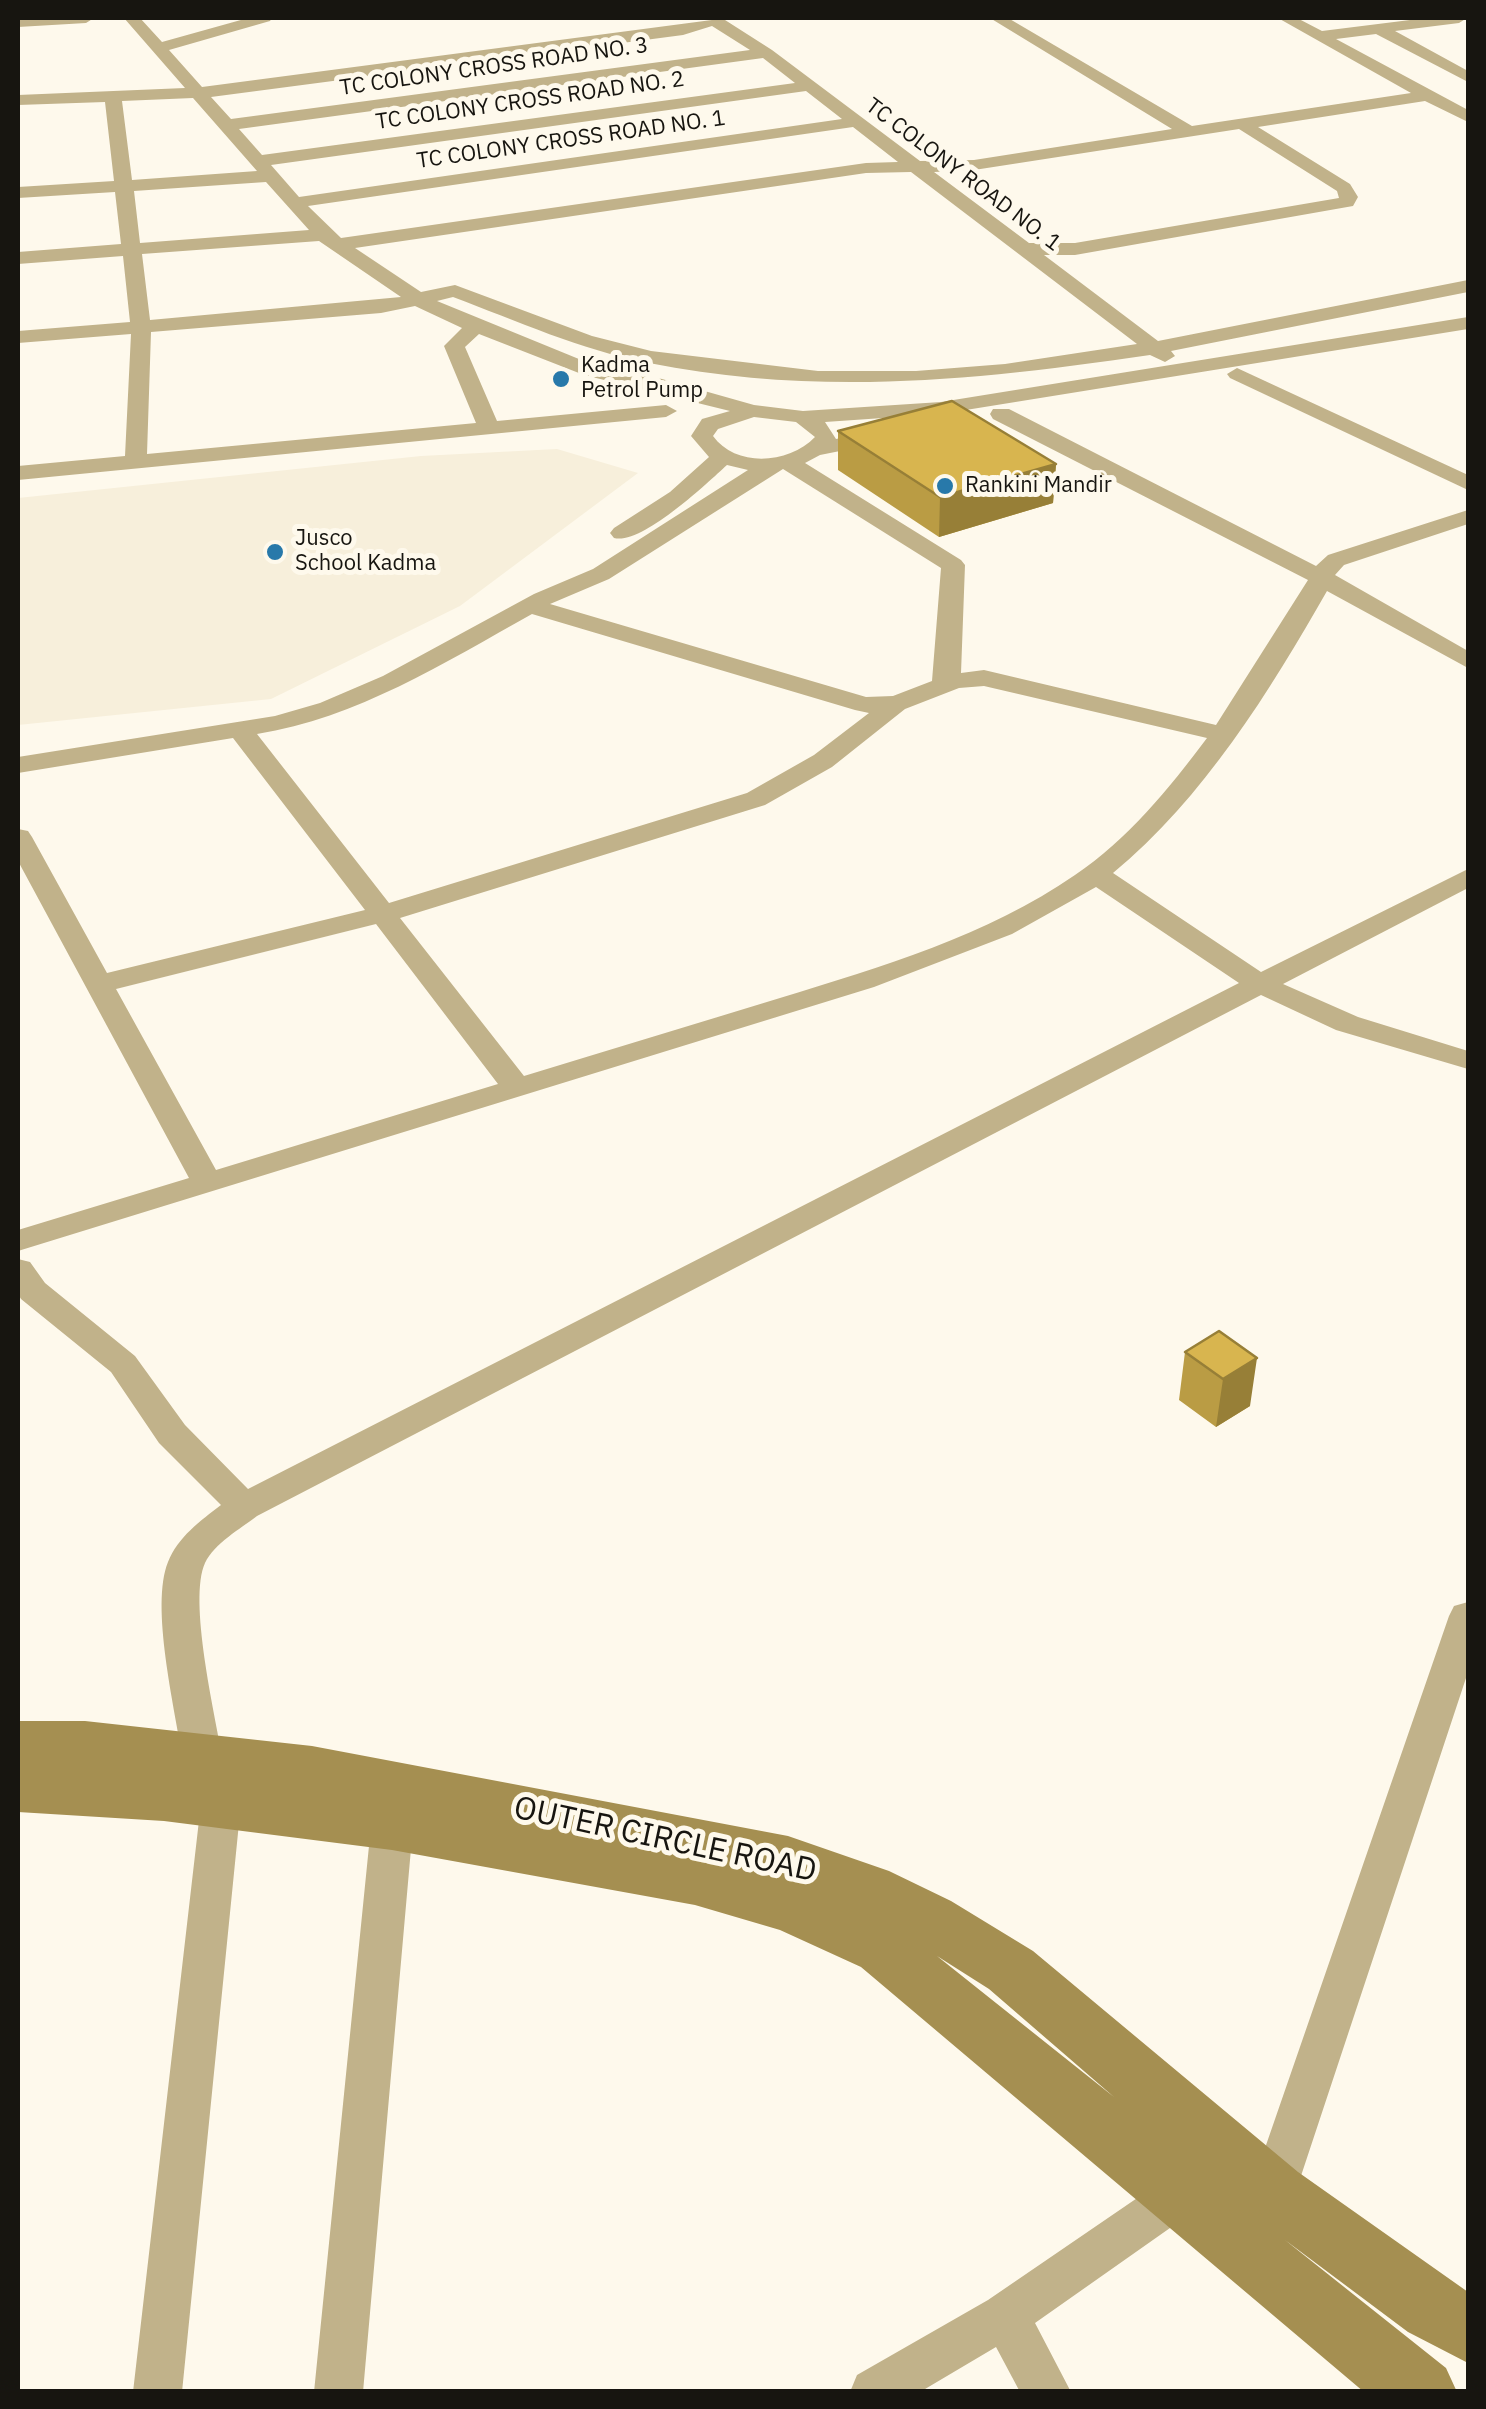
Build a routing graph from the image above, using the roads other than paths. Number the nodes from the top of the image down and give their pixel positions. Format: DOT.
graph roads {
  1 [pos="86,18"];
  2 [pos="132,18"];
  3 [pos="264,18"];
  4 [pos="998,18"];
  5 [pos="1286,18"];
  6 [pos="1315,18"];
  7 [pos="1358,18"];
  8 [pos="1459,18"];
  9 [pos="717,19"];
  10 [pos="1406,21"];
  11 [pos="18,22"];
  12 [pos="1378,28"];
  13 [pos="1342,32"];
  14 [pos="1320,36"];
  15 [pos="1440,38"];
  16 [pos="159,48"];
  17 [pos="766,53"];
  18 [pos="1468,77"];
  19 [pos="808,86"];
  20 [pos="197,92"];
  21 [pos="113,94"];
  22 [pos="1429,95"];
  23 [pos="18,100"];
  24 [pos="1468,100"];
  25 [pos="1468,117"];
  26 [pos="856,122"];
  27 [pos="1242,124"];
  28 [pos="228,125"];
  29 [pos="1189,132"];
  30 [pos="912,166"];
  31 [pos="264,168"];
  32 [pos="122,186"];
  33 [pos="18,193"];
  34 [pos="293,203"];
  35 [pos="328,240"];
  36 [pos="132,250"];
  37 [pos="1023,250"];
  38 [pos="18,258"];
  39 [pos="1468,286"];
  40 [pos="418,299"];
  41 [pos="1468,323"];
  42 [pos="476,326"];
  43 [pos="141,328"];
  44 [pos="18,337"];
  45 [pos="1468,337"];
  46 [pos="1154,348"];
  47 [pos="1182,369"];
  48 [pos="591,371"];
  49 [pos="1237,374"];
  50 [pos="666,411"];
  51 [pos="753,412"];
  52 [pos="1002,414"];
  53 [pos="804,418"];
  54 [pos="710,424"];
  55 [pos="490,430"];
  56 [pos="819,449"];
  57 [pos="723,457"];
  58 [pos="1468,460"];
  59 [pos="136,463"];
  60 [pos="782,463"];
  61 [pos="1432,466"];
  62 [pos="18,473"];
  63 [pos="1468,483"];
  64 [pos="1468,516"];
  65 [pos="1322,578"];
  66 [pos="536,603"];
  67 [pos="1468,662"];
  68 [pos="944,683"];
  69 [pos="894,706"];
  70 [pos="240,730"];
  71 [pos="1223,734"];
  72 [pos="18,765"];
  73 [pos="18,837"];
  74 [pos="1094,873"];
  75 [pos="1468,877"];
  76 [pos="383,914"];
  77 [pos="99,984"];
  78 [pos="1261,984"];
  79 [pos="1468,1060"];
  80 [pos="517,1087"];
  81 [pos="207,1182"];
  82 [pos="18,1241"];
  83 [pos="18,1270"];
  84 [pos="244,1508"];
  85 [pos="1468,1616"];
  86 [pos="18,1744"];
  87 [pos="212,1780"];
  88 [pos="18,1789"];
  89 [pos="392,1826"];
  90 [pos="1274,2193"];
  91 [pos="1180,2194"];
  92 [pos="1243,2248"];
  93 [pos="1005,2316"];
  94 [pos="1468,2330"];
  95 [pos="157,2392"];
  96 [pos="338,2392"];
  97 [pos="874,2392"];
  98 [pos="1046,2392"];
  99 [pos="1421,2392"];
  1 -- 11 [label="street"];
  2 -- 16 [label="street"];
  3 -- 16 [label="street"];
  4 -- 29 [label="street"];
  5 -- 14 [label="street"];
  6 -- 13 [label="street"];
  7 -- 12 [label="street"];
  8 -- 10 [label="street"];
  9 -- 17 [label="street, TC COLONY ROAD NO. 1"];
  9 -- 20 [label="street"];
  10 -- 12 [label="street"];
  10 -- 15 [label="street"];
  12 -- 13 [label="street"];
  12 -- 18 [label="street"];
  13 -- 14 [label="street"];
  13 -- 24 [label="street"];
  14 -- 22 [label="street"];
  16 -- 20 [label="street"];
  17 -- 19 [label="street, TC COLONY ROAD NO. 1"];
  17 -- 28 [label="street, TC COLONY CROSS ROAD NO. 3"];
  19 -- 26 [label="street, TC COLONY ROAD NO. 1"];
  19 -- 31 [label="street, TC COLONY CROSS ROAD NO. 2"];
  20 -- 21 [label="street"];
  20 -- 28 [label="street"];
  21 -- 23 [label="street"];
  21 -- 32 [label="street"];
  22 -- 25 [label="street"];
  22 -- 27 [label="street"];
  26 -- 30 [label="street, TC COLONY ROAD NO. 1"];
  26 -- 34 [label="street, TC COLONY CROSS ROAD NO. 1"];
  27 -- 29 [label="street"];
  27 -- 37 [label="street"];
  28 -- 31 [label="street"];
  29 -- 30 [label="street"];
  30 -- 35 [label="street"];
  30 -- 37 [label="street, TC COLONY ROAD NO. 1"];
  31 -- 32 [label="street, TC COLONY CROSS ROAD NO. 2"];
  31 -- 34 [label="street"];
  32 -- 33 [label="street, TC COLONY CROSS ROAD NO. 2"];
  32 -- 36 [label="street"];
  34 -- 35 [label="street"];
  35 -- 36 [label="street"];
  35 -- 40 [label="street"];
  36 -- 38 [label="street"];
  36 -- 43 [label="street"];
  37 -- 46 [label="street, TC COLONY ROAD NO. 1"];
  39 -- 46 [label="street"];
  40 -- 42 [label="street"];
  40 -- 43 [label="street"];
  40 -- 46 [label="street"];
  41 -- 47 [label="street"];
  42 -- 48 [label="street"];
  42 -- 55 [label="street"];
  43 -- 44 [label="street"];
  43 -- 59 [label="street"];
  45 -- 49 [label="street"];
  46 -- 47 [label="street, TC COLONY ROAD NO. 1"];
  47 -- 53 [label="street"];
  48 -- 50 [label="street"];
  48 -- 51 [label="street"];
  49 -- 52 [label="street"];
  49 -- 61 [label="street"];
  50 -- 54 [label="street"];
  50 -- 55 [label="street"];
  51 -- 53 [label="street"];
  51 -- 54 [label="street"];
  52 -- 56 [label="street"];
  52 -- 65 [label="street"];
  53 -- 56 [label="street"];
  54 -- 57 [label="street"];
  55 -- 59 [label="street"];
  56 -- 60 [label="street"];
  57 -- 60 [label="street"];
  57 -- 66 [label="street"];
  58 -- 61 [label="street"];
  59 -- 62 [label="street"];
  60 -- 66 [label="street"];
  60 -- 68 [label="street"];
  61 -- 63 [label="street"];
  64 -- 65 [label="street"];
  65 -- 67 [label="street"];
  65 -- 71 [label="street"];
  66 -- 69 [label="street"];
  66 -- 70 [label="street"];
  68 -- 69 [label="street"];
  68 -- 71 [label="street"];
  69 -- 76 [label="street"];
  70 -- 72 [label="street"];
  70 -- 76 [label="street"];
  71 -- 74 [label="street"];
  73 -- 77 [label="street"];
  74 -- 78 [label="street"];
  74 -- 80 [label="street"];
  75 -- 78 [label="street"];
  76 -- 77 [label="street"];
  76 -- 80 [label="street"];
  77 -- 81 [label="street"];
  78 -- 79 [label="street"];
  78 -- 84 [label="street"];
  80 -- 81 [label="street"];
  81 -- 82 [label="street"];
  83 -- 84 [label="street"];
  84 -- 87 [label="street"];
  85 -- 90 [label="street"];
  86 -- 87 [label="main road, OUTER CIRCLE ROAD"];
  87 -- 88 [label="main road, OUTER CIRCLE ROAD"];
  87 -- 89 [label="main road, OUTER CIRCLE ROAD"];
  87 -- 90 [label="main road, OUTER CIRCLE ROAD"];
  87 -- 95 [label="street"];
  89 -- 91 [label="main road, OUTER CIRCLE ROAD"];
  89 -- 96 [label="street"];
  90 -- 92 [label="street"];
  90 -- 94 [label="main road, OUTER CIRCLE ROAD"];
  91 -- 92 [label="main road, OUTER CIRCLE ROAD"];
  91 -- 93 [label="street"];
  92 -- 99 [label="main road, OUTER CIRCLE ROAD"];
  93 -- 97 [label="street"];
  93 -- 98 [label="street"];
}
